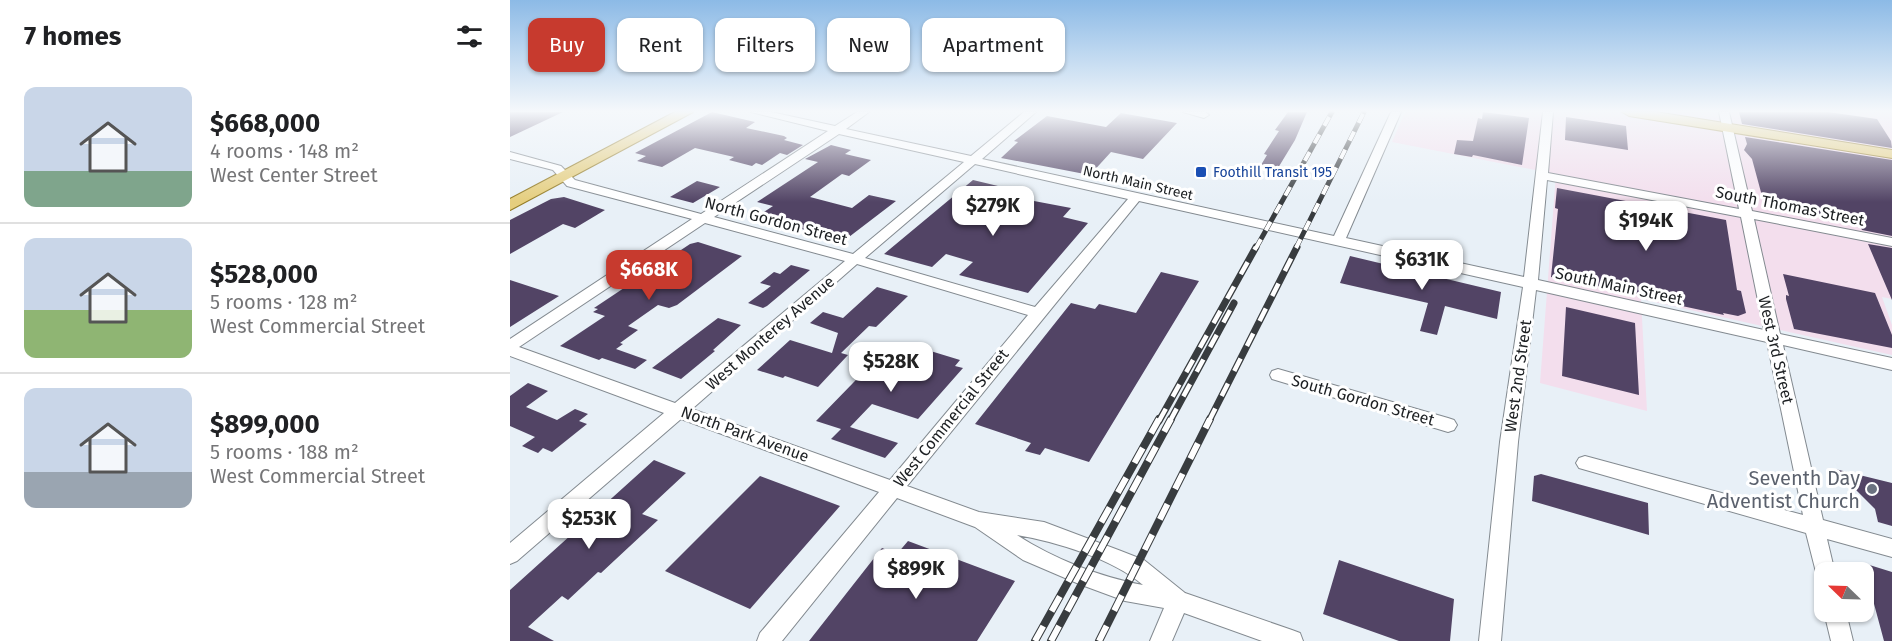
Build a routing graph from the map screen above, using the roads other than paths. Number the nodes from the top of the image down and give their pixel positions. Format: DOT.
graph roads {
  1 [pos="629,142"];
  2 [pos="818,142"];
  3 [pos="892,142"];
  4 [pos="995,142"];
  5 [pos="1383,142"];
  6 [pos="1545,142"];
  7 [pos="1731,142"];
  8 [pos="1816,142"];
  9 [pos="1892,154"];
  10 [pos="510,155"];
  11 [pos="972,161"];
  12 [pos="1541,175"];
  13 [pos="565,176"];
  14 [pos="1136,198"];
  15 [pos="510,205"];
  16 [pos="1745,214"];
  17 [pos="703,218"];
  18 [pos="1338,242"];
  19 [pos="1892,242"];
  20 [pos="855,259"];
  21 [pos="1530,285"];
  22 [pos="1038,313"];
  23 [pos="1774,339"];
  24 [pos="510,348"];
  25 [pos="1892,364"];
  26 [pos="1278,375"];
  27 [pos="681,411"];
  28 [pos="1448,425"];
  29 [pos="1585,463"];
  30 [pos="893,488"];
  31 [pos="979,520"];
  32 [pos="1814,525"];
  33 [pos="1892,548"];
  34 [pos="510,555"];
  35 [pos="1822,562"];
  36 [pos="1178,601"];
  37 [pos="1837,622"];
  38 [pos="768,641"];
  39 [pos="1161,641"];
  40 [pos="1292,641"];
  41 [pos="1490,641"];
  42 [pos="1842,641"];
  1 -- 13 [label="main road"];
  2 -- 17 [label="street"];
  3 -- 11 [label="street, North Main Street"];
  4 -- 11 [label="street, West Monterey Avenue"];
  5 -- 18 [label="street"];
  6 -- 12 [label="street, West 2nd Street"];
  7 -- 16 [label="street, West 3rd Street"];
  8 -- 9 [label="main road"];
  10 -- 13 [label="street, North Gordon Street"];
  11 -- 14 [label="street, North Main Street"];
  11 -- 20 [label="street, West Monterey Avenue"];
  12 -- 16 [label="street, South Thomas Street"];
  12 -- 21 [label="street, West 2nd Street"];
  13 -- 15 [label="main road"];
  13 -- 17 [label="street, North Gordon Street"];
  14 -- 18 [label="street, North Main Street"];
  14 -- 22 [label="street, West Commercial Street"];
  16 -- 19 [label="street, South Thomas Street"];
  16 -- 23 [label="street, West 3rd Street"];
  17 -- 20 [label="street, North Gordon Street"];
  17 -- 24 [label="street"];
  18 -- 21 [label="street, South Main Street"];
  20 -- 22 [label="street, North Gordon Street"];
  20 -- 27 [label="street, West Monterey Avenue"];
  21 -- 23 [label="street, South Main Street"];
  21 -- 41 [label="street, West 2nd Street"];
  22 -- 30 [label="street, West Commercial Street"];
  23 -- 25 [label="street, South Main Street"];
  23 -- 32 [label="street, West 3rd Street"];
  24 -- 27 [label="street, North Park Avenue"];
  26 -- 28 [label="street, South Gordon Street"];
  27 -- 30 [label="street, North Park Avenue"];
  27 -- 34 [label="street, West Monterey Avenue"];
  29 -- 32 [label="street"];
  30 -- 31 [label="street, North Park Avenue"];
  30 -- 38 [label="street, West Commercial Street"];
  31 -- 36 [label="street, North Park Avenue"];
  31 -- 36 [label="street, North Park Avenue"];
  32 -- 33 [label="street"];
  32 -- 35 [label="street, West 3rd Street"];
  36 -- 39 [label="street"];
  36 -- 40 [label="street"];
  37 -- 42 [label="street"];
}
